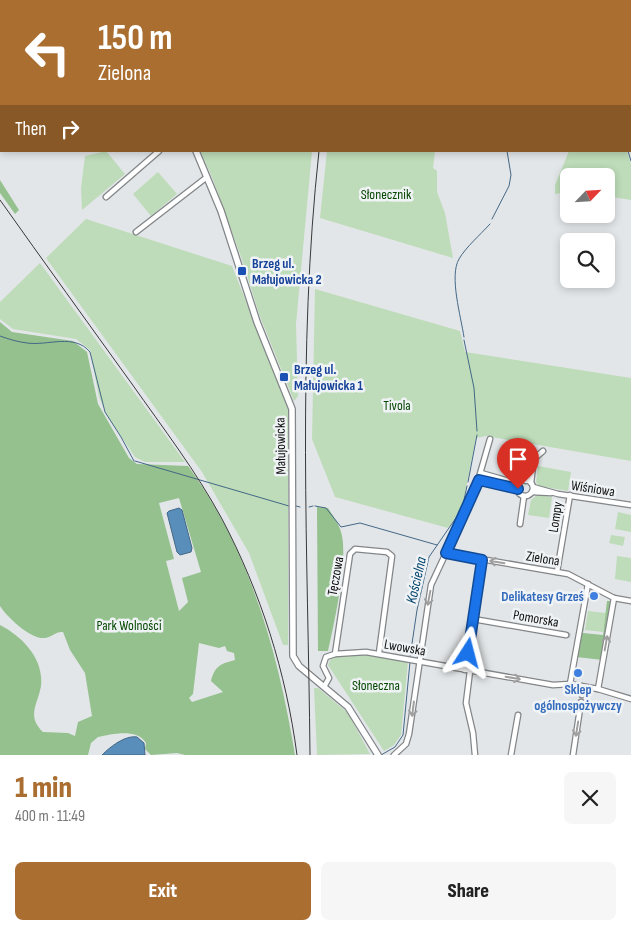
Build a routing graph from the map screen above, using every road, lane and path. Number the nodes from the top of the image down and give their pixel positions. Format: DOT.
graph roads {
  1 [pos="158,152"];
  2 [pos="196,152"];
  3 [pos="207,177"];
  4 [pos="106,197"];
  5 [pos="136,232"];
  6 [pos="490,439"];
  7 [pos="542,450"];
  8 [pos="481,473"];
  9 [pos="479,480"];
  10 [pos="530,486"];
  11 [pos="518,487"];
  12 [pos="570,495"];
  13 [pos="524,496"];
  14 [pos="631,505"];
  15 [pos="520,524"];
  16 [pos="446,553"];
  17 [pos="482,560"];
  18 [pos="557,572"];
  19 [pos="588,584"];
  20 [pos="614,598"];
  21 [pos="631,601"];
  22 [pos="473,619"];
  23 [pos="566,635"];
  24 [pos="379,653"];
  25 [pos="335,654"];
  26 [pos="419,661"];
  27 [pos="468,670"];
  28 [pos="570,684"];
  29 [pos="584,686"];
  30 [pos="324,687"];
  31 [pos="598,689"];
  32 [pos="582,696"];
  33 [pos="631,699"];
  34 [pos="581,702"];
  35 [pos="518,716"];
  36 [pos="378,754"];
  37 [pos="394,755"];
  38 [pos="475,755"];
  39 [pos="511,755"];
  40 [pos="573,755"];
  1 -- 4 [label="street"];
  2 -- 3 [label="street, Małujowicka"];
  3 -- 5 [label="street"];
  3 -- 30 [label="street, Małujowicka"];
  6 -- 8 [label="street"];
  7 -- 10 [label="street"];
  8 -- 9 [label="street"];
  8 -- 11 [label="street"];
  9 -- 11 [label="street"];
  9 -- 16 [label="street"];
  10 -- 11 [label="street"];
  10 -- 12 [label="street, Wiśniowa"];
  10 -- 13 [label="street"];
  11 -- 13 [label="street"];
  12 -- 14 [label="street, Wiśniowa"];
  12 -- 18 [label="street, Lompy"];
  13 -- 15 [label="street"];
  16 -- 17 [label="street, Zielona"];
  16 -- 26 [label="street, one-way"];
  18 -- 17 [label="street, Zielona, one-way"];
  17 -- 22 [label="street"];
  18 -- 19 [label="street, Zielona"];
  19 -- 20 [label="street, Zielona"];
  19 -- 28 [label="street"];
  20 -- 21 [label="street, Zielona"];
  31 -- 20 [label="street, one-way"];
  22 -- 23 [label="street, Pomorska"];
  22 -- 27 [label="street"];
  24 -- 25 [label="street, Lwowska"];
  24 -- 25 [label="street, Tęczowa"];
  24 -- 26 [label="street, Lwowska"];
  25 -- 30 [label="street"];
  26 -- 27 [label="street, Lwowska"];
  26 -- 37 [label="street, one-way"];
  27 -- 28 [label="street, Lwowska, one-way"];
  27 -- 38 [label="street"];
  28 -- 29 [label="street, Lwowska"];
  29 -- 31 [label="street, Lwowska"];
  29 -- 32 [label="street"];
  30 -- 36 [label="street, Małujowicka"];
  31 -- 33 [label="street, Lwowska"];
  34 -- 40 [label="street, one-way"];
  35 -- 39 [label="street"];
}
